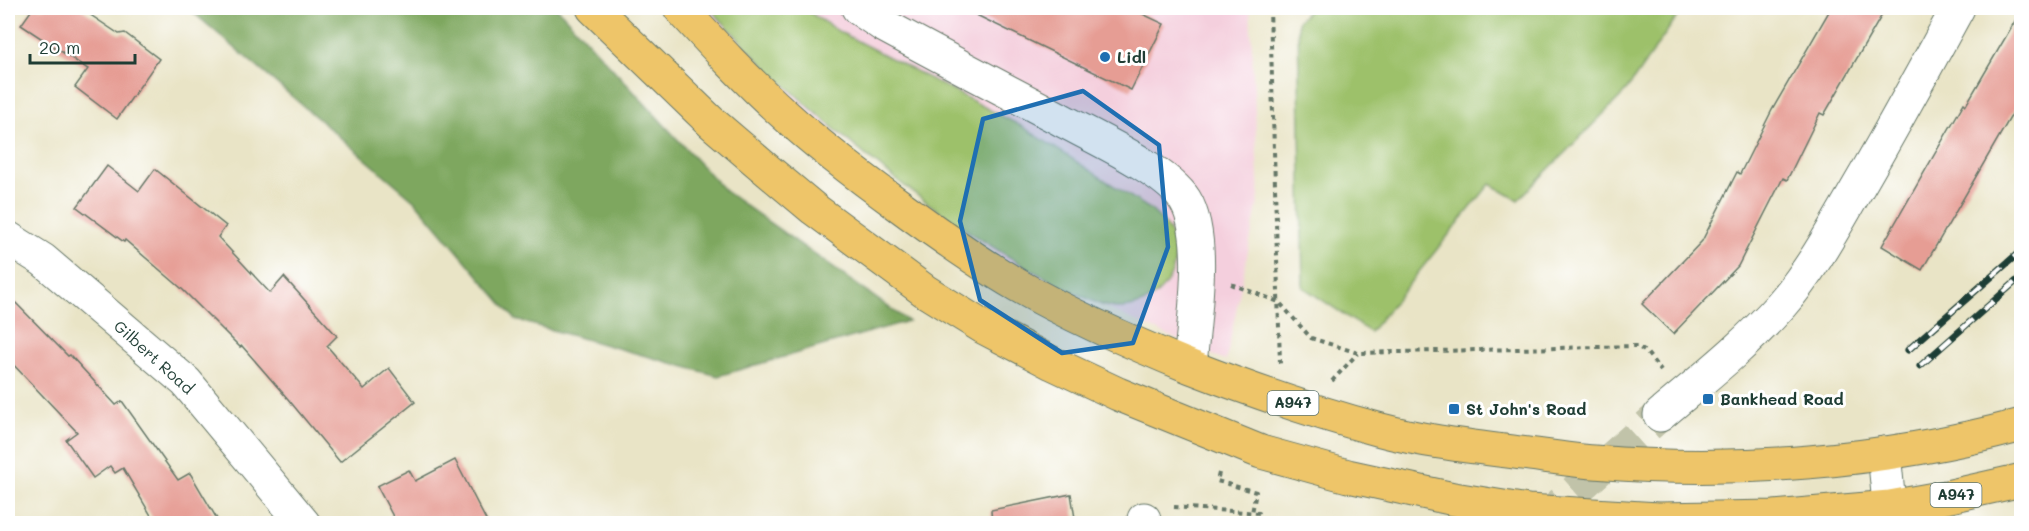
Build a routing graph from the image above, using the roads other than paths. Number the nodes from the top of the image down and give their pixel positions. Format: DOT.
graph roads {
  1 [pos="593,8"];
  2 [pos="680,8"];
  3 [pos="858,8"];
  4 [pos="1958,8"];
  5 [pos="8,238"];
  6 [pos="1190,366"];
  7 [pos="1660,415"];
  8 [pos="2022,425"];
  9 [pos="1884,453"];
  10 [pos="2022,480"];
  11 [pos="1891,515"];
  12 [pos="304,524"];
  1 -- 11 [label="main road, A947"];
  2 -- 6 [label="main road, A947"];
  3 -- 6 [label="street"];
  4 -- 7 [label="street"];
  5 -- 12 [label="street, Gilbert Road"];
  6 -- 9 [label="main road, A947"];
  8 -- 9 [label="main road, A947"];
  9 -- 11 [label="street"];
  10 -- 11 [label="main road, A947"];
}
